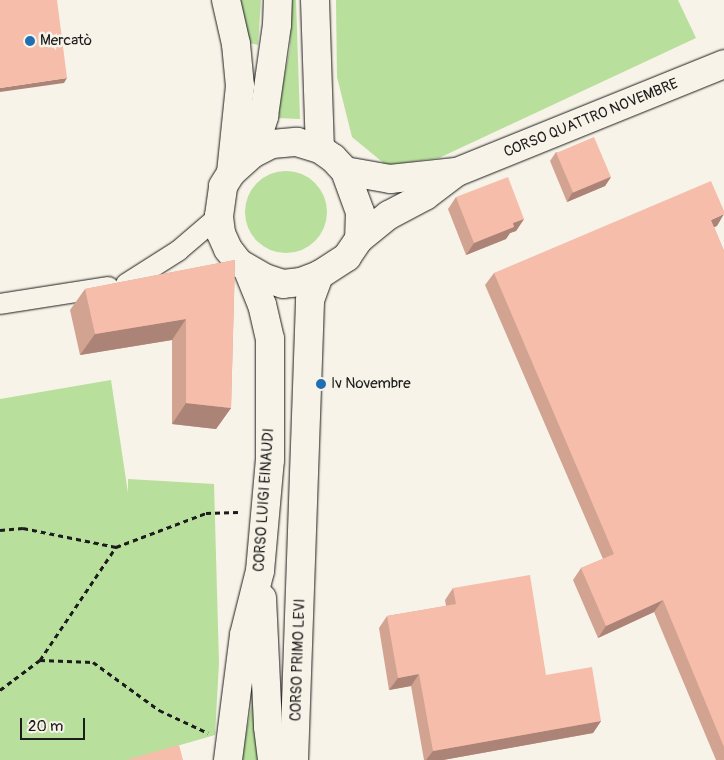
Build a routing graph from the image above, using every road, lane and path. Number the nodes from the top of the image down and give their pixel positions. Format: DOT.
graph roads {
  1 [pos="226,0"];
  2 [pos="278,0"];
  3 [pos="315,0"];
  4 [pos="724,64"];
  5 [pos="320,149"];
  6 [pos="252,154"];
  7 [pos="345,172"];
  8 [pos="457,172"];
  9 [pos="231,173"];
  10 [pos="219,216"];
  11 [pos="359,239"];
  12 [pos="236,267"];
  13 [pos="319,275"];
  14 [pos="176,277"];
  15 [pos="126,284"];
  16 [pos="0,304"];
  17 [pos="238,512"];
  18 [pos="0,530"];
  19 [pos="116,547"];
  20 [pos="260,571"];
  21 [pos="40,660"];
  22 [pos="0,690"];
  23 [pos="229,752"];
  24 [pos="272,760"];
  25 [pos="294,760"];
  1 -- 9 [label="main road"];
  2 -- 6 [label="main road"];
  3 -- 5 [label="main road"];
  4 -- 8 [label="main road, CORSO QUATTRO NOVEMBRE"];
  5 -- 6 [label="main road"];
  5 -- 7 [label="main road"];
  6 -- 9 [label="main road"];
  7 -- 8 [label="main road, CORSO QUATTRO NOVEMBRE"];
  7 -- 11 [label="main road"];
  8 -- 11 [label="main road, CORSO QUATTRO NOVEMBRE"];
  9 -- 10 [label="main road"];
  10 -- 12 [label="main road"];
  10 -- 15 [label="street"];
  11 -- 13 [label="main road"];
  12 -- 13 [label="main road"];
  12 -- 20 [label="main road, CORSO LUIGI EINAUDI"];
  13 -- 25 [label="main road, CORSO PRIMO LEVI"];
  14 -- 15 [label="street"];
  15 -- 16 [label="street"];
  17 -- 19 [label="path"];
  18 -- 19 [label="path"];
  19 -- 21 [label="path"];
  20 -- 23 [label="main road, CORSO LUIGI EINAUDI"];
  20 -- 24 [label="main road, CORSO PRIMO LEVI"];
  21 -- 22 [label="path"];
  21 -- 23 [label="path"];
}
